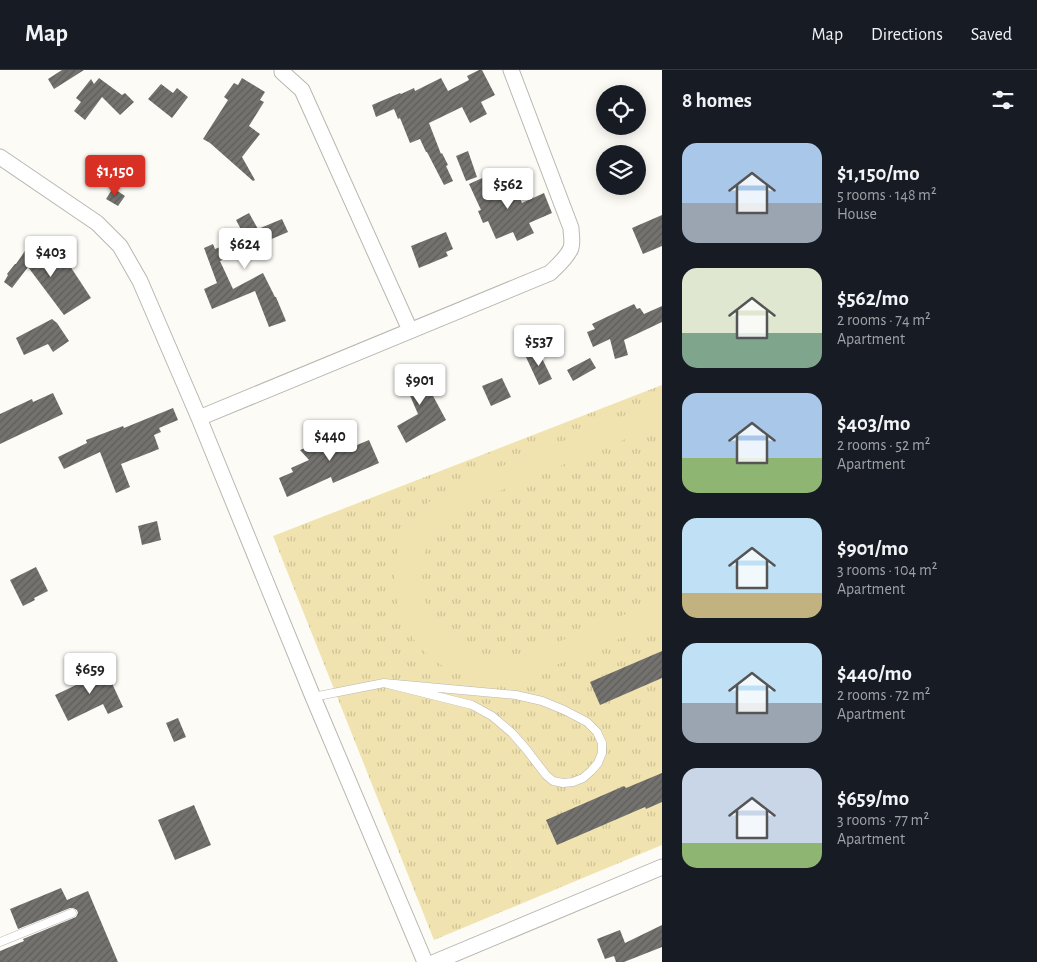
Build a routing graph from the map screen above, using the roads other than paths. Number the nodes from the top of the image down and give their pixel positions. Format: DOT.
graph roads {
  1 [pos="511,70"];
  2 [pos="282,71"];
  3 [pos="0,157"];
  4 [pos="410,330"];
  5 [pos="199,418"];
  6 [pos="384,683"];
  7 [pos="313,697"];
  8 [pos="662,866"];
  9 [pos="72,913"];
  10 [pos="0,942"];
  11 [pos="425,962"];
  12 [pos="435,962"];
  1 -- 4 [label="street"];
  2 -- 4 [label="street"];
  3 -- 5 [label="street"];
  4 -- 5 [label="street"];
  5 -- 7 [label="street"];
  6 -- 6 [label="lane"];
  6 -- 7 [label="lane"];
  7 -- 11 [label="street"];
  8 -- 12 [label="street"];
  9 -- 10 [label="lane"];
}
